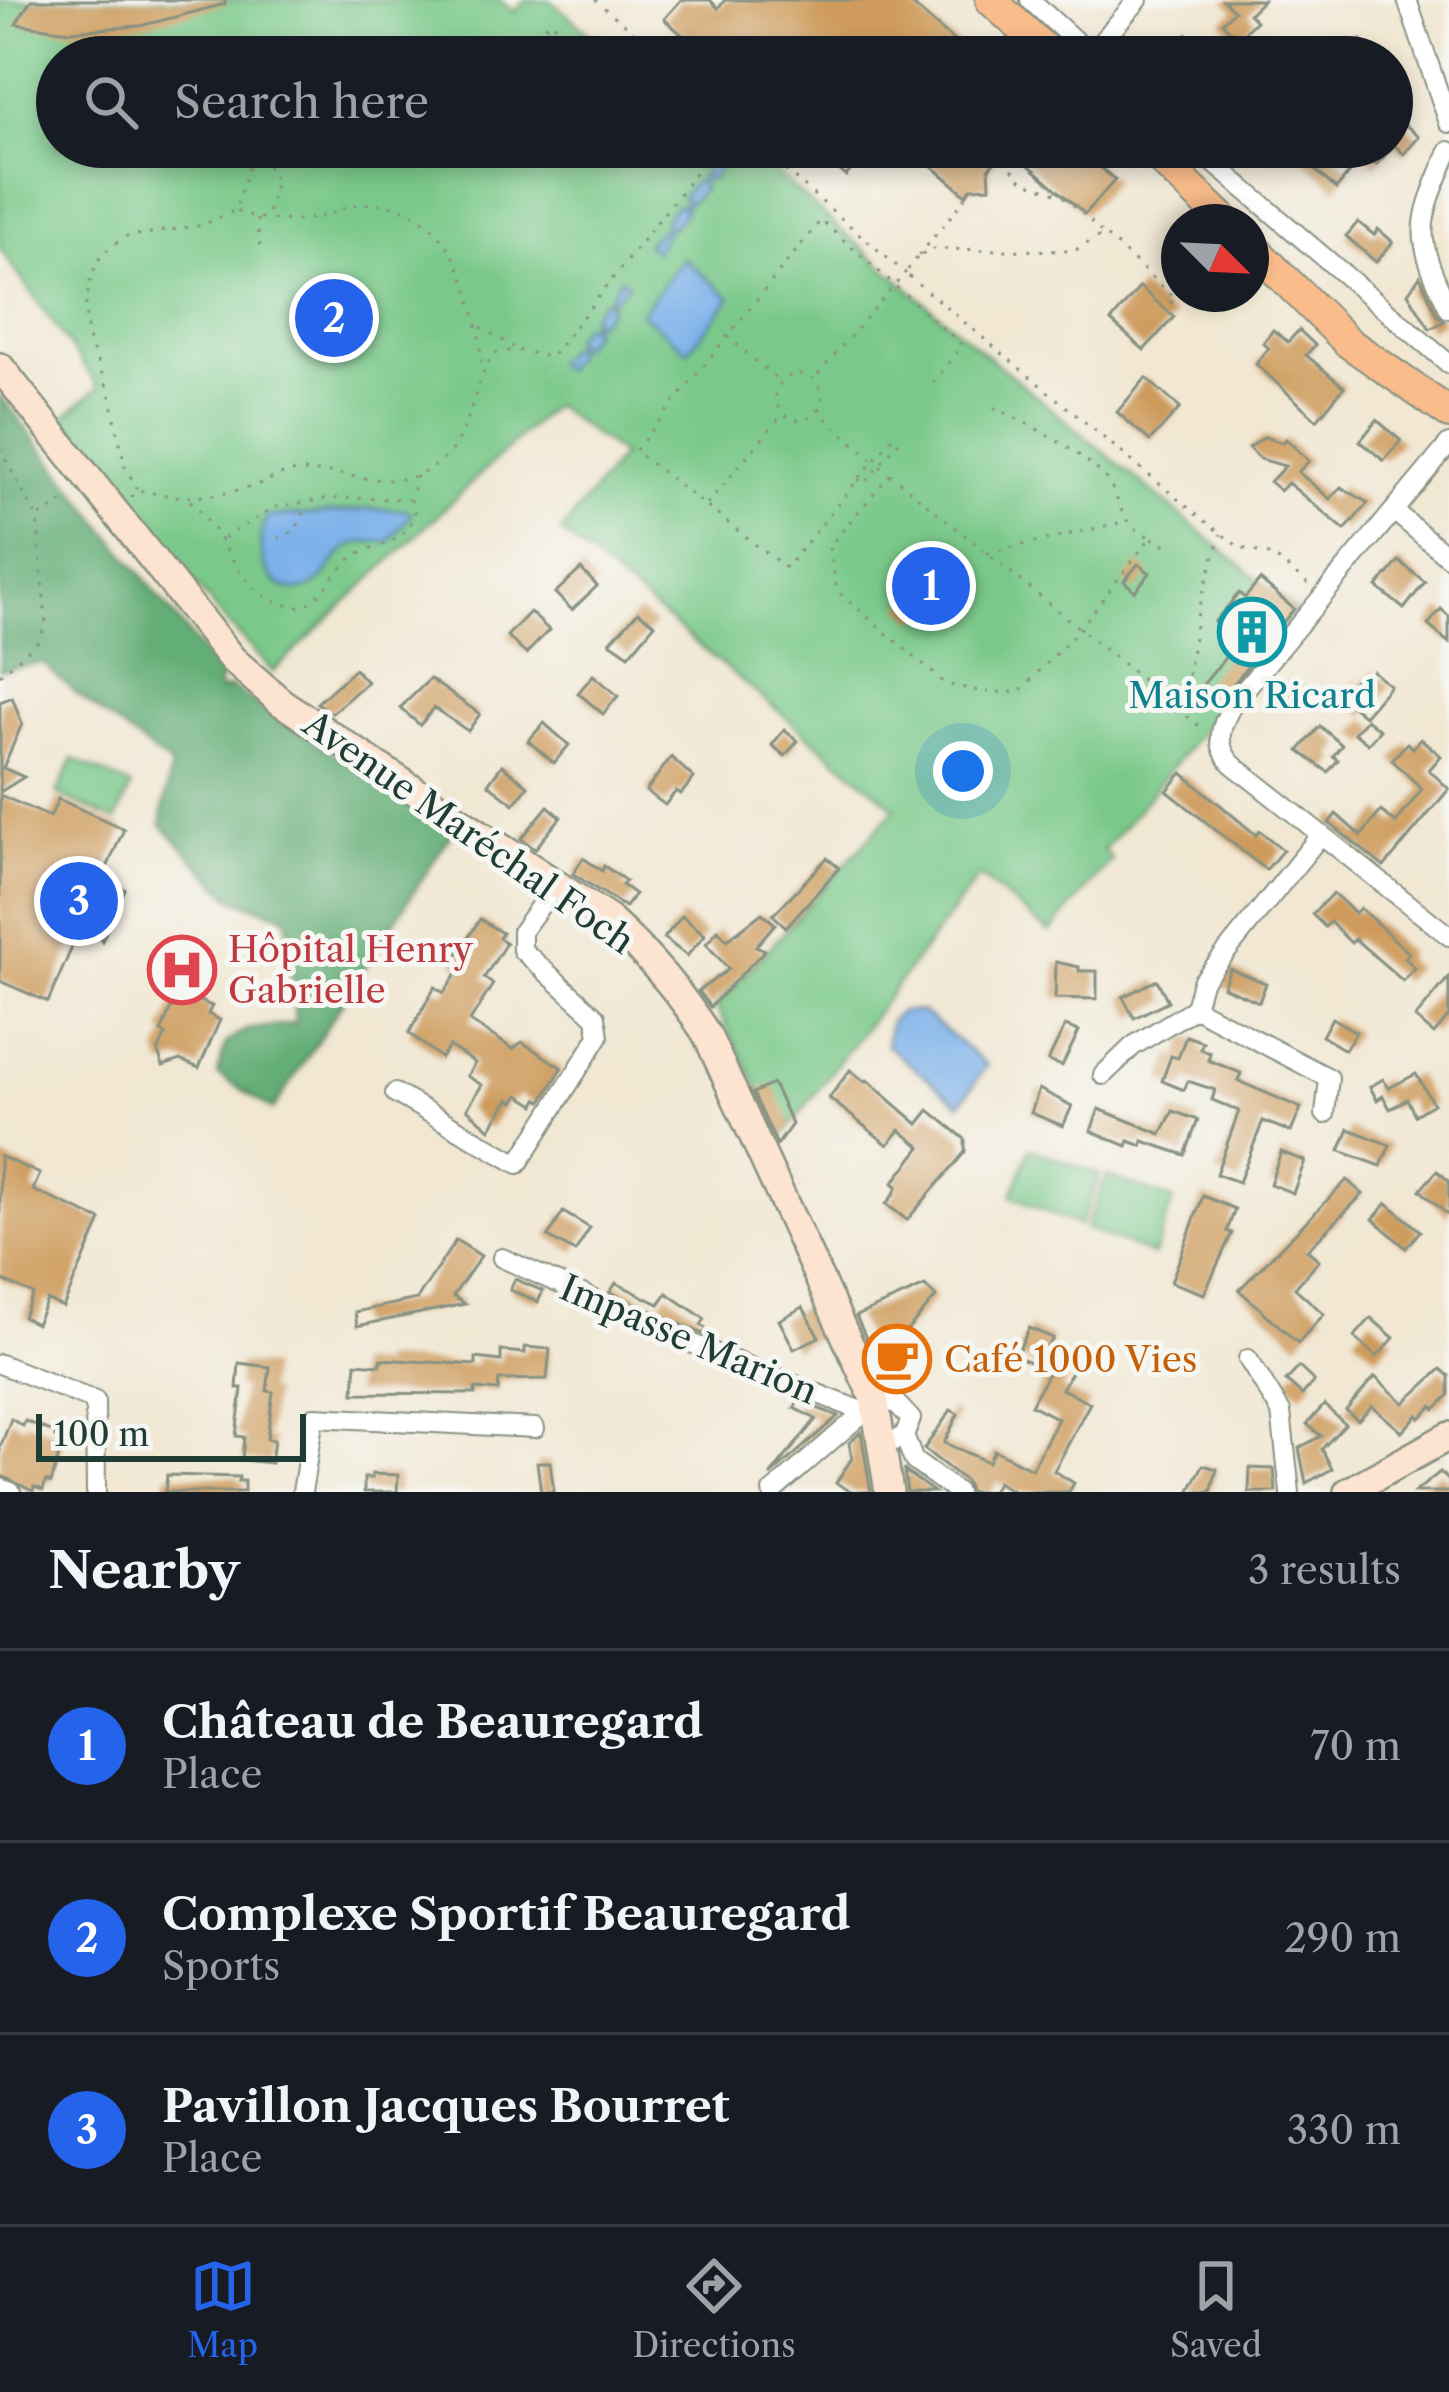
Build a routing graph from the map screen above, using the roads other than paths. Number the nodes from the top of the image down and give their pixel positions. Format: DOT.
graph roads {
  1 [pos="991,0"];
  2 [pos="1030,0"];
  3 [pos="1138,0"];
  4 [pos="1407,0"];
  5 [pos="1030,36"];
  6 [pos="1069,36"];
  7 [pos="1108,36"];
  8 [pos="1449,123"];
  9 [pos="1449,151"];
  10 [pos="1170,168"];
  11 [pos="1220,168"];
  12 [pos="1207,204"];
  13 [pos="1269,264"];
  14 [pos="1449,309"];
  15 [pos="1449,364"];
  16 [pos="0,367"];
  17 [pos="1449,413"];
  18 [pos="1449,444"];
  19 [pos="1394,511"];
  20 [pos="1449,558"];
  21 [pos="1319,836"];
  22 [pos="556,884"];
  23 [pos="1449,936"];
  24 [pos="1195,1008"];
  25 [pos="1103,1076"];
  26 [pos="395,1093"];
  27 [pos="1324,1114"];
  28 [pos="502,1258"];
  29 [pos="1248,1359"];
  30 [pos="0,1364"];
  31 [pos="872,1408"];
  32 [pos="535,1428"];
  33 [pos="1449,1436"];
  34 [pos="893,1441"];
  35 [pos="0,1488"];
  36 [pos="11,1492"];
  37 [pos="96,1492"];
  38 [pos="302,1492"];
  39 [pos="772,1492"];
  40 [pos="889,1492"];
  41 [pos="957,1492"];
  42 [pos="1290,1492"];
  43 [pos="1348,1492"];
  1 -- 5 [label="main road"];
  2 -- 6 [label="street"];
  3 -- 7 [label="street"];
  4 -- 8 [label="street"];
  9 -- 14 [label="street"];
  10 -- 12 [label="main road"];
  11 -- 15 [label="street"];
  13 -- 17 [label="main road"];
  16 -- 22 [label="main road, Avenue Maréchal Foch"];
  18 -- 19 [label="street"];
  19 -- 20 [label="street"];
  19 -- 21 [label="street"];
  21 -- 23 [label="street"];
  21 -- 24 [label="street"];
  22 -- 26 [label="street"];
  22 -- 31 [label="main road, Avenue Maréchal Foch"];
  24 -- 25 [label="street"];
  24 -- 27 [label="street"];
  28 -- 31 [label="street, Impasse Marion"];
  29 -- 42 [label="street"];
  30 -- 37 [label="street"];
  31 -- 34 [label="main road, Avenue Maréchal Foch"];
  31 -- 39 [label="street"];
  32 -- 38 [label="street"];
  33 -- 43 [label="main road"];
  34 -- 40 [label="main road, Avenue Maréchal Foch"];
  34 -- 41 [label="street"];
  35 -- 36 [label="street"];
}
